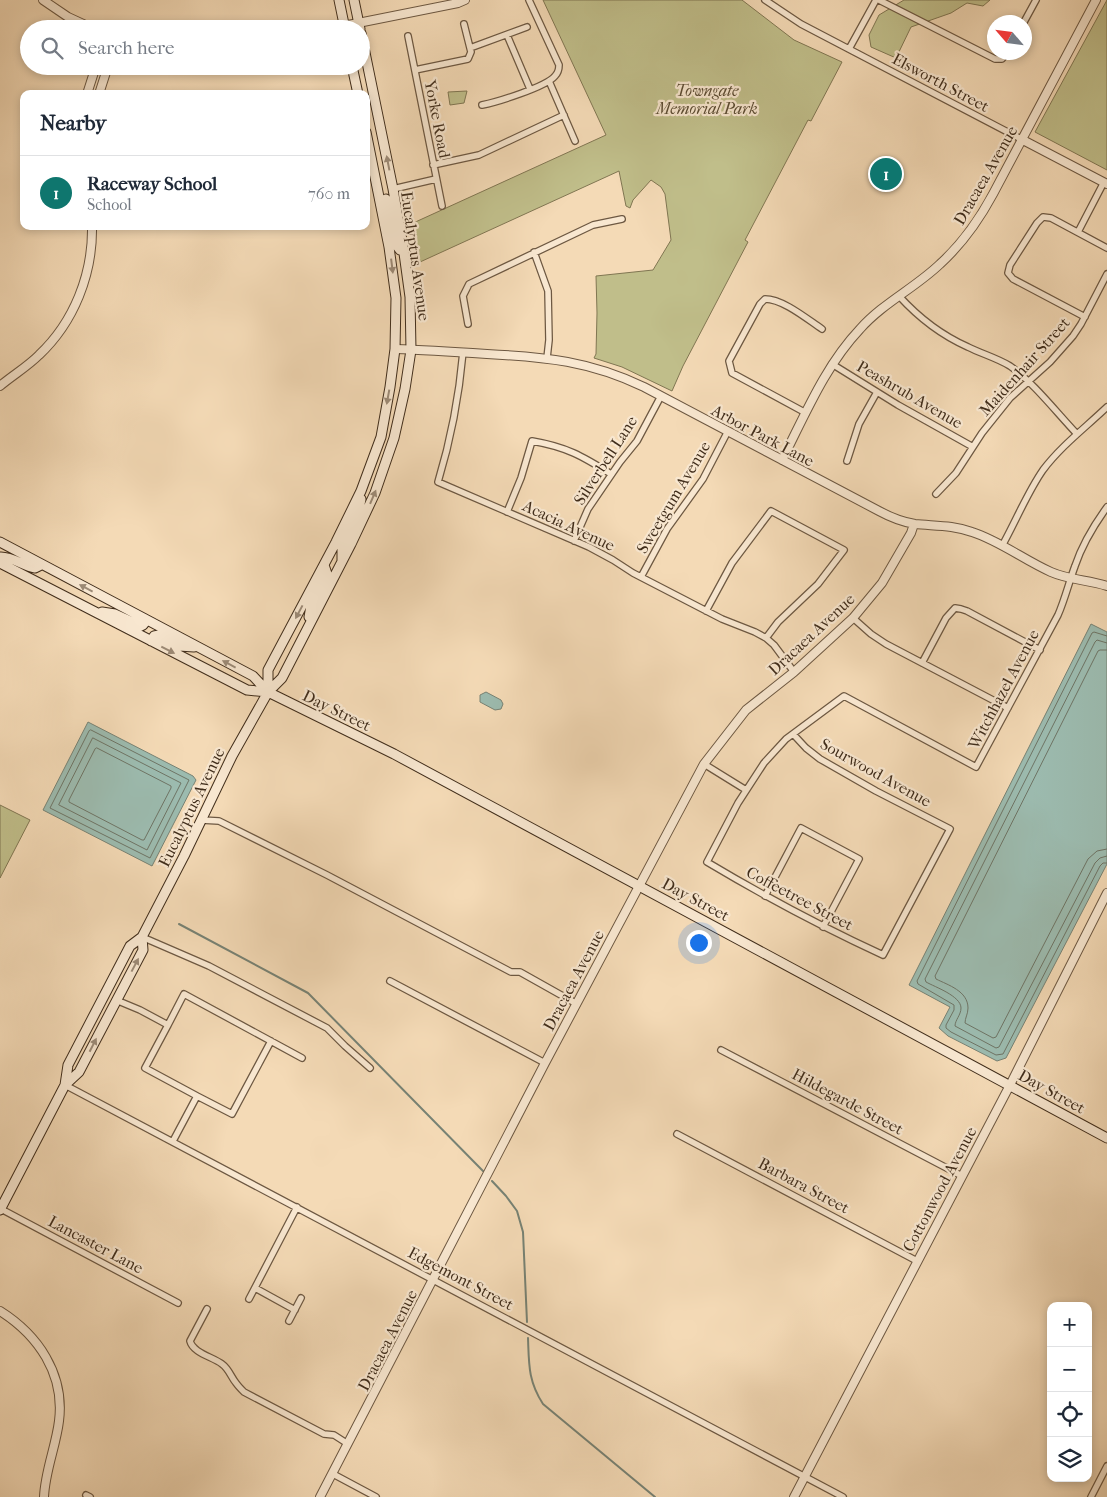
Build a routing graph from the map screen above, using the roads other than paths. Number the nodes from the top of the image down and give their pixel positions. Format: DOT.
graph roads {
  1 [pos="43,0"];
  2 [pos="339,0"];
  3 [pos="354,0"];
  4 [pos="465,0"];
  5 [pos="528,0"];
  6 [pos="765,0"];
  7 [pos="878,0"];
  8 [pos="1036,0"];
  9 [pos="1096,0"];
  10 [pos="1028,15"];
  11 [pos="74,20"];
  12 [pos="343,20"];
  13 [pos="359,20"];
  14 [pos="370,24"];
  15 [pos="464,24"];
  16 [pos="527,28"];
  17 [pos="507,35"];
  18 [pos="408,36"];
  19 [pos="470,48"];
  20 [pos="849,49"];
  21 [pos="987,54"];
  22 [pos="415,70"];
  23 [pos="93,75"];
  24 [pos="105,75"];
  25 [pos="354,75"];
  26 [pos="370,75"];
  27 [pos="548,81"];
  28 [pos="530,89"];
  29 [pos="88,90"];
  30 [pos="100,90"];
  31 [pos="357,90"];
  32 [pos="482,105"];
  33 [pos="564,115"];
  34 [pos="1021,139"];
  35 [pos="576,141"];
  36 [pos="370,152"];
  37 [pos="434,165"];
  38 [pos="436,179"];
  39 [pos="1105,183"];
  40 [pos="378,187"];
  41 [pos="393,189"];
  42 [pos="442,206"];
  43 [pos="622,219"];
  44 [pos="92,230"];
  45 [pos="1078,232"];
  46 [pos="1107,248"];
  47 [pos="534,252"];
  48 [pos="404,254"];
  49 [pos="1107,274"];
  50 [pos="899,296"];
  51 [pos="1085,317"];
  52 [pos="468,324"];
  53 [pos="822,329"];
  54 [pos="395,349"];
  55 [pos="411,350"];
  56 [pos="463,352"];
  57 [pos="547,358"];
  58 [pos="832,364"];
  59 [pos="1027,381"];
  60 [pos="0,386"];
  61 [pos="878,392"];
  62 [pos="661,396"];
  63 [pos="1107,407"];
  64 [pos="806,413"];
  65 [pos="728,431"];
  66 [pos="1077,434"];
  67 [pos="974,447"];
  68 [pos="782,460"];
  69 [pos="847,461"];
  70 [pos="611,474"];
  71 [pos="361,492"];
  72 [pos="936,494"];
  73 [pos="1107,507"];
  74 [pos="507,512"];
  75 [pos="914,524"];
  76 [pos="574,541"];
  77 [pos="0,542"];
  78 [pos="1002,546"];
  79 [pos="0,557"];
  80 [pos="342,562"];
  81 [pos="0,563"];
  82 [pos="41,565"];
  83 [pos="324,565"];
  84 [pos="641,577"];
  85 [pos="1071,578"];
  86 [pos="1107,586"];
  87 [pos="92,610"];
  88 [pos="706,611"];
  89 [pos="854,618"];
  90 [pos="147,620"];
  91 [pos="304,634"];
  92 [pos="766,638"];
  93 [pos="151,641"];
  94 [pos="197,647"];
  95 [pos="1040,650"];
  96 [pos="922,663"];
  97 [pos="794,672"];
  98 [pos="268,692"];
  99 [pos="1008,708"];
  100 [pos="792,734"];
  101 [pos="704,764"];
  102 [pos="746,790"];
  103 [pos="201,820"];
  104 [pos="707,862"];
  105 [pos="639,885"];
  106 [pos="1107,894"];
  107 [pos="764,896"];
  108 [pos="823,927"];
  109 [pos="142,937"];
  110 [pos="883,955"];
  111 [pos="390,981"];
  112 [pos="116,1000"];
  113 [pos="576,1004"];
  114 [pos="168,1025"];
  115 [pos="271,1041"];
  116 [pos="721,1050"];
  117 [pos="302,1058"];
  118 [pos="545,1063"];
  119 [pos="370,1068"];
  120 [pos="65,1084"];
  121 [pos="1010,1085"];
  122 [pos="197,1096"];
  123 [pos="677,1134"];
  124 [pos="1107,1138"];
  125 [pos="173,1141"];
  126 [pos="962,1176"];
  127 [pos="297,1207"];
  128 [pos="0,1209"];
  129 [pos="918,1261"];
  130 [pos="433,1280"];
  131 [pos="255,1288"];
  132 [pos="301,1298"];
  133 [pos="249,1299"];
  134 [pos="178,1303"];
  135 [pos="207,1309"];
  136 [pos="295,1310"];
  137 [pos="0,1311"];
  138 [pos="289,1321"];
  139 [pos="348,1444"];
  140 [pos="1107,1466"];
  141 [pos="333,1474"];
  142 [pos="804,1477"];
  143 [pos="44,1497"];
  144 [pos="320,1497"];
  145 [pos="376,1497"];
  146 [pos="794,1497"];
  147 [pos="843,1497"];
  148 [pos="1091,1497"];
  1 -- 11 [label="street"];
  2 -- 12 [label="main road"];
  3 -- 13 [label="main road"];
  4 -- 14 [label="street"];
  5 -- 27 [label="street"];
  6 -- 20 [label="street, Elsworth Street"];
  7 -- 20 [label="street"];
  7 -- 21 [label="street"];
  8 -- 10 [label="street"];
  9 -- 34 [label="street, Dracaea Avenue"];
  15 -- 19 [label="street"];
  16 -- 17 [label="street"];
  17 -- 19 [label="street"];
  17 -- 28 [label="street"];
  18 -- 22 [label="street, Yorke Road"];
  19 -- 22 [label="street"];
  20 -- 34 [label="street, Elsworth Street"];
  22 -- 37 [label="street, Yorke Road"];
  23 -- 29 [label="street"];
  24 -- 30 [label="street"];
  25 -- 31 [label="main road"];
  41 -- 26 [label="main road, Eucalyptus Avenue, one-way"];
  27 -- 28 [label="street"];
  27 -- 33 [label="street"];
  28 -- 32 [label="street"];
  33 -- 35 [label="street"];
  33 -- 37 [label="street"];
  34 -- 39 [label="street, Elsworth Street"];
  34 -- 50 [label="street, Dracaea Avenue"];
  36 -- 40 [label="main road, Eucalyptus Avenue"];
  36 -- 41 [label="main road"];
  37 -- 38 [label="street, Yorke Road"];
  38 -- 41 [label="street"];
  38 -- 42 [label="street, Yorke Road"];
  39 -- 45 [label="street"];
  40 -- 48 [label="main road"];
  40 -- 54 [label="main road, Eucalyptus Avenue, one-way"];
  41 -- 48 [label="main road, Eucalyptus Avenue"];
  43 -- 47 [label="street"];
  44 -- 60 [label="street"];
  45 -- 46 [label="street"];
  45 -- 51 [label="street"];
  47 -- 52 [label="street"];
  47 -- 57 [label="street"];
  48 -- 55 [label="main road, Eucalyptus Avenue"];
  49 -- 51 [label="street, Maidenhair Street"];
  50 -- 58 [label="street, Dracaea Avenue"];
  50 -- 59 [label="street"];
  51 -- 59 [label="street, Maidenhair Street"];
  53 -- 64 [label="street"];
  54 -- 55 [label="street, Arbor Park Lane"];
  54 -- 71 [label="main road, Eucalyptus Avenue, one-way"];
  55 -- 56 [label="street, Arbor Park Lane"];
  80 -- 55 [label="main road, Eucalyptus Avenue, one-way"];
  56 -- 57 [label="street, Arbor Park Lane"];
  56 -- 74 [label="street, Acacia Avenue"];
  57 -- 62 [label="street, Arbor Park Lane"];
  58 -- 61 [label="street, Peashrub Avenue"];
  58 -- 64 [label="street, Dracaea Avenue"];
  59 -- 66 [label="street"];
  59 -- 67 [label="street, Maidenhair Street"];
  61 -- 67 [label="street, Peashrub Avenue"];
  61 -- 69 [label="street"];
  62 -- 65 [label="street, Arbor Park Lane"];
  62 -- 70 [label="street, Silverbell Lane"];
  63 -- 66 [label="street"];
  64 -- 68 [label="street, Dracaea Avenue"];
  65 -- 68 [label="street, Arbor Park Lane"];
  65 -- 84 [label="street, Sweetgum Avenue"];
  66 -- 78 [label="street"];
  67 -- 72 [label="street, Maidenhair Street"];
  68 -- 75 [label="street, Arbor Park Lane"];
  70 -- 74 [label="street"];
  70 -- 76 [label="street, Silverbell Lane"];
  71 -- 80 [label="main road"];
  71 -- 83 [label="main road, Eucalyptus Avenue"];
  73 -- 85 [label="street, Witchhazel Avenue"];
  74 -- 76 [label="street, Acacia Avenue"];
  75 -- 78 [label="street, Arbor Park Lane"];
  75 -- 89 [label="street, Dracaea Avenue"];
  76 -- 84 [label="street, Acacia Avenue"];
  77 -- 82 [label="main road, Day Street"];
  78 -- 85 [label="street, Arbor Park Lane"];
  79 -- 82 [label="main road"];
  80 -- 91 [label="main road, Eucalyptus Avenue"];
  81 -- 87 [label="main road, Day Street"];
  90 -- 82 [label="main road, Day Street, one-way"];
  83 -- 91 [label="main road"];
  83 -- 98 [label="main road, Eucalyptus Avenue, one-way"];
  84 -- 88 [label="street, Acacia Avenue"];
  85 -- 86 [label="street, Arbor Park Lane"];
  85 -- 95 [label="street, Witchhazel Avenue"];
  87 -- 90 [label="main road"];
  87 -- 93 [label="main road, Day Street"];
  88 -- 92 [label="street, Acacia Avenue"];
  88 -- 92 [label="street"];
  89 -- 96 [label="street"];
  89 -- 97 [label="street, Dracaea Avenue"];
  90 -- 94 [label="main road, Day Street"];
  91 -- 98 [label="main road, Eucalyptus Avenue"];
  92 -- 97 [label="street, Acacia Avenue"];
  93 -- 94 [label="main road"];
  93 -- 98 [label="main road, Day Street, one-way"];
  98 -- 94 [label="main road, Day Street, one-way"];
  95 -- 96 [label="street"];
  95 -- 99 [label="street, Witchhazel Avenue"];
  96 -- 99 [label="street"];
  97 -- 101 [label="street, Dracaea Avenue"];
  98 -- 103 [label="main road, Eucalyptus Avenue"];
  98 -- 105 [label="main road, Day Street"];
  99 -- 100 [label="street, Witchhazel Avenue"];
  100 -- 102 [label="street, Witchhazel Avenue"];
  100 -- 110 [label="street, Sourwood Avenue"];
  101 -- 102 [label="street"];
  101 -- 105 [label="street, Dracaea Avenue"];
  102 -- 104 [label="street, Witchhazel Avenue"];
  103 -- 109 [label="main road, Eucalyptus Avenue"];
  103 -- 113 [label="street"];
  104 -- 107 [label="street, Coffeetree Street"];
  105 -- 113 [label="street, Dracaea Avenue"];
  105 -- 121 [label="main road, Day Street"];
  106 -- 121 [label="street, Cottonwood Avenue"];
  107 -- 108 [label="street, Coffeetree Street"];
  107 -- 108 [label="street"];
  108 -- 110 [label="street, Coffeetree Street"];
  112 -- 109 [label="main road, Eucalyptus Avenue, one-way"];
  109 -- 119 [label="street"];
  109 -- 120 [label="main road, Eucalyptus Avenue"];
  111 -- 118 [label="street"];
  112 -- 114 [label="street"];
  120 -- 112 [label="main road, Eucalyptus Avenue, one-way"];
  113 -- 118 [label="street, Dracaea Avenue"];
  114 -- 115 [label="street"];
  114 -- 122 [label="street"];
  115 -- 117 [label="street"];
  115 -- 122 [label="street"];
  116 -- 126 [label="street, Hildegarde Street"];
  118 -- 130 [label="street, Dracaea Avenue"];
  120 -- 125 [label="street, Edgemont Street"];
  120 -- 128 [label="main road, Eucalyptus Avenue"];
  121 -- 124 [label="main road, Day Street"];
  121 -- 126 [label="street, Cottonwood Avenue"];
  122 -- 125 [label="street"];
  123 -- 129 [label="street, Barbara Street"];
  125 -- 127 [label="street, Edgemont Street"];
  126 -- 129 [label="street, Cottonwood Avenue"];
  127 -- 130 [label="street, Edgemont Street"];
  127 -- 131 [label="street"];
  128 -- 134 [label="street, Lancaster Lane"];
  129 -- 142 [label="street, Cottonwood Avenue"];
  130 -- 139 [label="street, Dracaea Avenue"];
  130 -- 142 [label="street, Edgemont Street"];
  131 -- 133 [label="street"];
  131 -- 136 [label="street"];
  132 -- 136 [label="street"];
  135 -- 139 [label="street"];
  136 -- 138 [label="street"];
  137 -- 143 [label="street"];
  139 -- 141 [label="street, Dracaea Avenue"];
  140 -- 148 [label="street"];
  141 -- 144 [label="street, Dracaea Avenue"];
  141 -- 145 [label="street"];
  142 -- 146 [label="street, Cottonwood Avenue"];
  142 -- 147 [label="street, Edgemont Street"];
}
